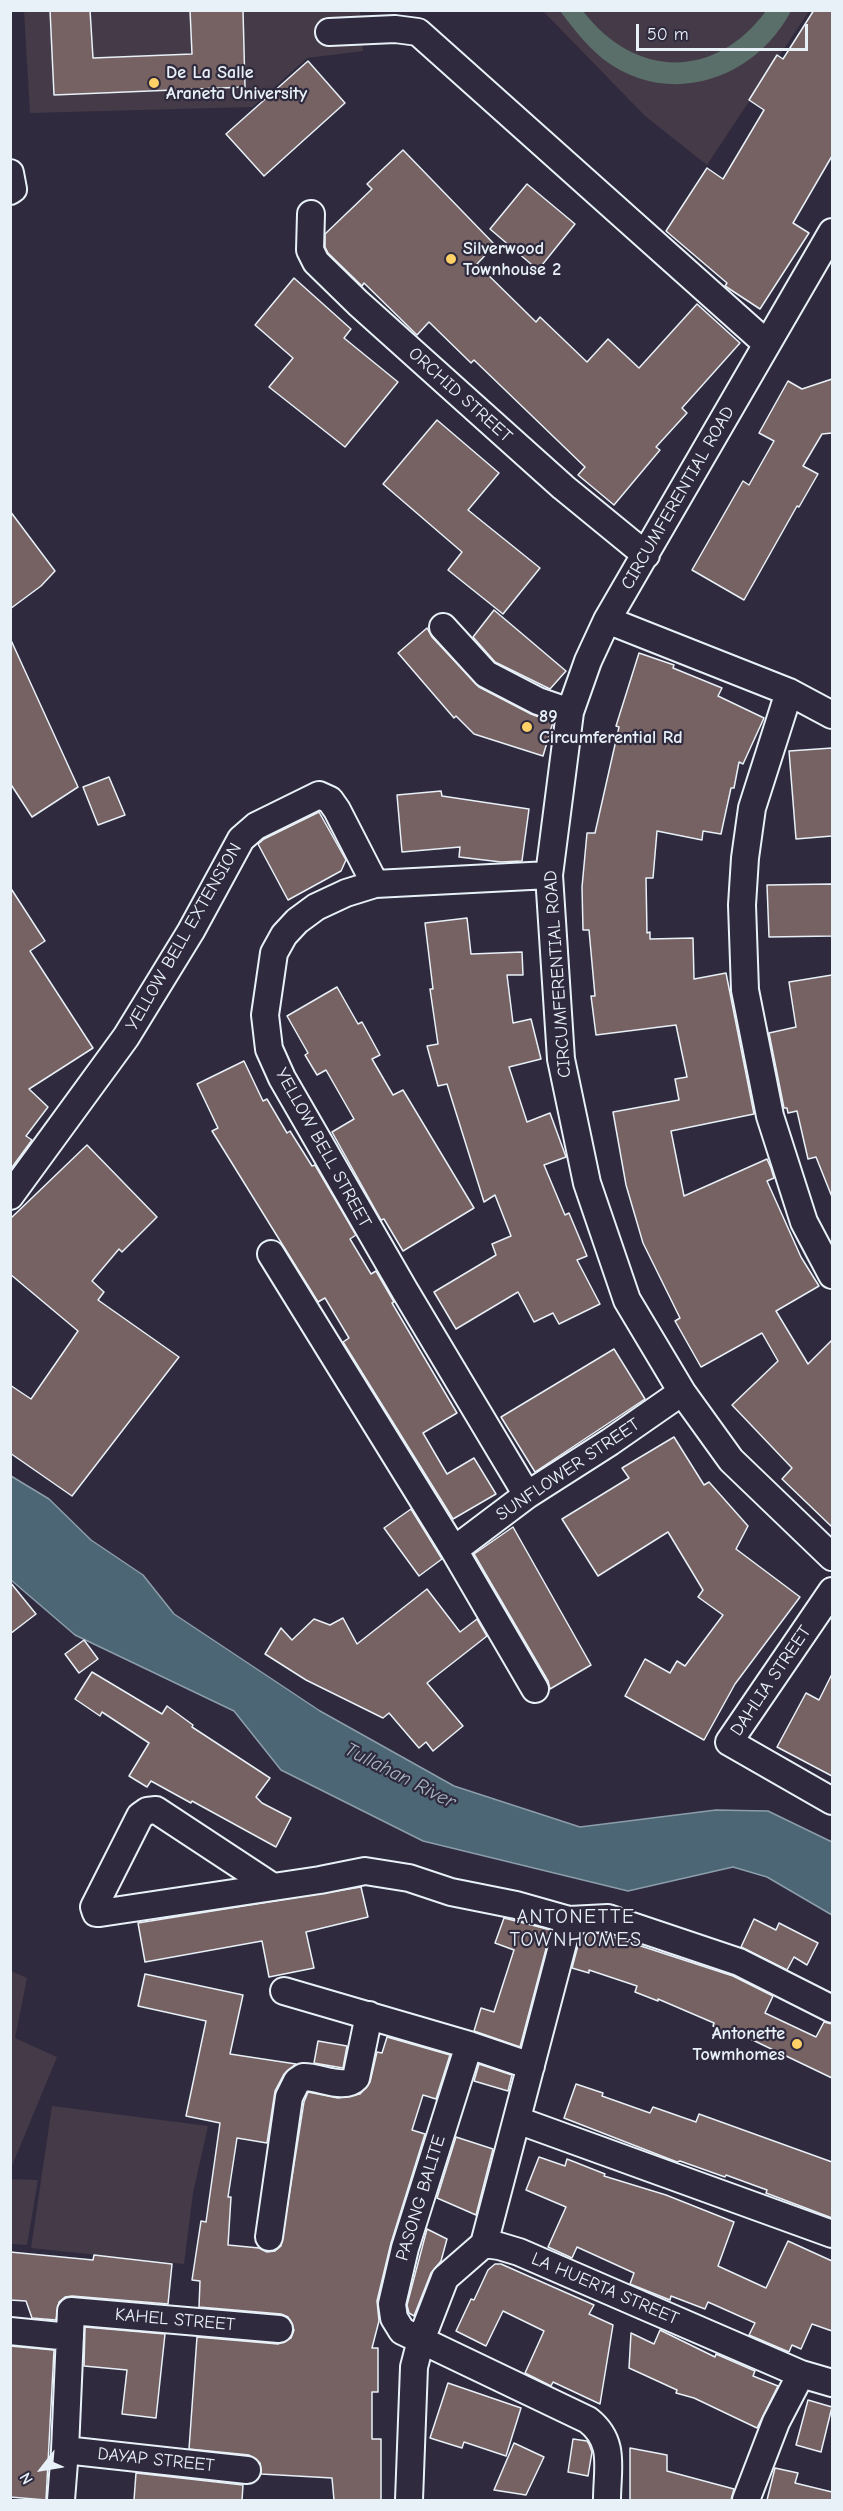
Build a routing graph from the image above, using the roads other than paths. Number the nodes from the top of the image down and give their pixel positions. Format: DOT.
graph roads {
  1 [pos="329,32"];
  2 [pos="10,173"];
  3 [pos="10,191"];
  4 [pos="311,214"];
  5 [pos="832,232"];
  6 [pos="767,344"];
  7 [pos="646,555"];
  8 [pos="607,620"];
  9 [pos="443,627"];
  10 [pos="789,692"];
  11 [pos="570,712"];
  12 [pos="832,715"];
  13 [pos="549,875"];
  14 [pos="375,884"];
  15 [pos="10,1196"];
  16 [pos="271,1254"];
  17 [pos="832,1275"];
  18 [pos="682,1392"];
  19 [pos="527,1495"];
  20 [pos="454,1550"];
  21 [pos="832,1557"];
  22 [pos="832,1591"];
  23 [pos="535,1689"];
  24 [pos="832,1801"];
  25 [pos="273,1887"];
  26 [pos="569,1920"];
  27 [pos="284,1990"];
  28 [pos="832,2009"];
  29 [pos="369,2015"];
  30 [pos="469,2045"];
  31 [pos="531,2066"];
  32 [pos="517,2120"];
  33 [pos="832,2234"];
  34 [pos="269,2237"];
  35 [pos="484,2244"];
  36 [pos="279,2330"];
  37 [pos="10,2331"];
  38 [pos="70,2337"];
  39 [pos="421,2340"];
  40 [pos="801,2374"];
  41 [pos="832,2383"];
  42 [pos="66,2450"];
  43 [pos="247,2470"];
  44 [pos="61,2500"];
  45 [pos="409,2500"];
  46 [pos="607,2500"];
  47 [pos="746,2500"];
  1 -- 6 [label="street"];
  2 -- 3 [label="street"];
  4 -- 7 [label="street, ORCHID STREET"];
  5 -- 6 [label="street, CIRCUMFERENTIAL ROAD"];
  6 -- 7 [label="street, CIRCUMFERENTIAL ROAD"];
  7 -- 8 [label="street, CIRCUMFERENTIAL ROAD"];
  8 -- 10 [label="street"];
  8 -- 11 [label="street, CIRCUMFERENTIAL ROAD"];
  9 -- 11 [label="street"];
  10 -- 12 [label="street"];
  10 -- 17 [label="street"];
  11 -- 13 [label="street, CIRCUMFERENTIAL ROAD"];
  13 -- 14 [label="street, YELLOW BELL STREET"];
  13 -- 18 [label="street, CIRCUMFERENTIAL ROAD"];
  14 -- 15 [label="street, YELLOW BELL EXTENSION"];
  14 -- 19 [label="street, YELLOW BELL STREET"];
  16 -- 20 [label="street"];
  18 -- 19 [label="street, SUNFLOWER STREET"];
  18 -- 21 [label="street, CIRCUMFERENTIAL ROAD"];
  19 -- 20 [label="street, SUNFLOWER STREET"];
  20 -- 23 [label="street"];
  22 -- 24 [label="street, DAHLIA STREET"];
  25 -- 25 [label="street"];
  25 -- 26 [label="street"];
  26 -- 28 [label="street"];
  26 -- 31 [label="street"];
  27 -- 29 [label="street"];
  29 -- 30 [label="street"];
  29 -- 34 [label="street"];
  30 -- 31 [label="street"];
  30 -- 39 [label="street, PASONG BALITE"];
  31 -- 32 [label="street"];
  32 -- 33 [label="street"];
  32 -- 35 [label="street"];
  35 -- 39 [label="street"];
  35 -- 40 [label="street, LA HUERTA STREET"];
  36 -- 38 [label="street, KAHEL STREET"];
  37 -- 38 [label="street"];
  38 -- 42 [label="street"];
  39 -- 45 [label="street"];
  39 -- 46 [label="street, PASONG BALITE"];
  40 -- 41 [label="street, LA HUERTA STREET"];
  40 -- 47 [label="street"];
  42 -- 43 [label="street, DAYAP STREET"];
  42 -- 44 [label="street"];
}
